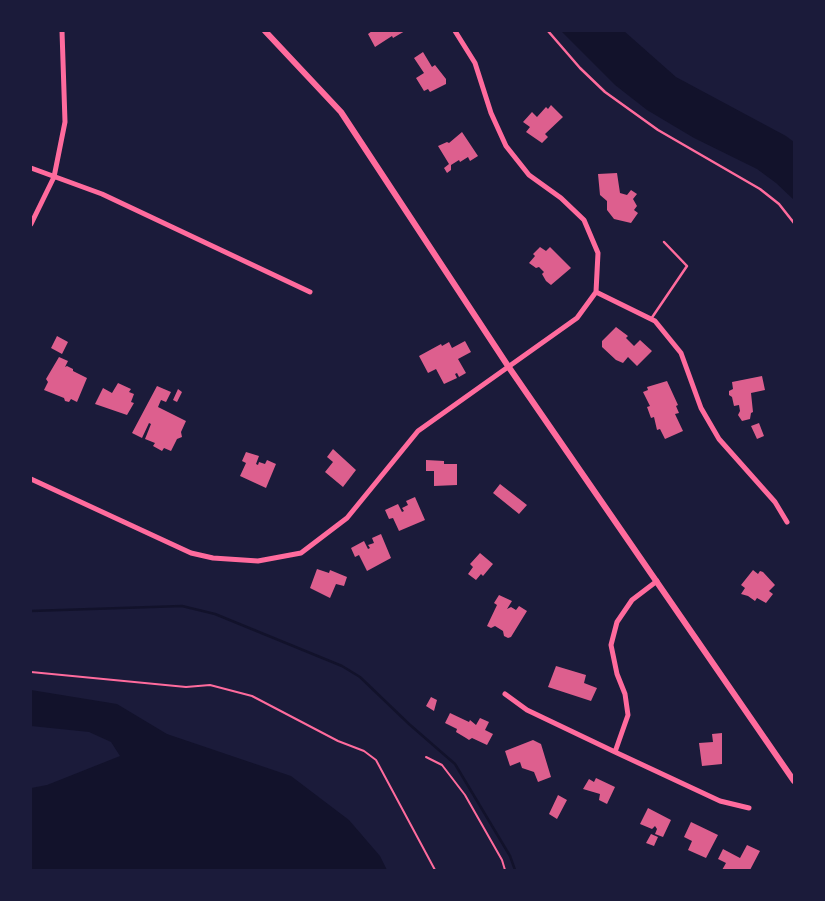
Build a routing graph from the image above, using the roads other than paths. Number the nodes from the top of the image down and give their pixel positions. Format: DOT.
graph roads {
  1 [pos="62,31"];
  2 [pos="265,31"];
  3 [pos="455,31"];
  4 [pos="548,31"];
  5 [pos="31,168"];
  6 [pos="54,177"];
  7 [pos="794,223"];
  8 [pos="31,224"];
  9 [pos="664,242"];
  10 [pos="310,292"];
  11 [pos="596,292"];
  12 [pos="651,319"];
  13 [pos="508,366"];
  14 [pos="31,479"];
  15 [pos="787,522"];
  16 [pos="656,580"];
  17 [pos="505,694"];
  18 [pos="615,752"];
  19 [pos="794,780"];
  20 [pos="749,808"];
  1 -- 6 [label="street"];
  2 -- 13 [label="street"];
  3 -- 11 [label="street"];
  4 -- 7 [label="lane"];
  5 -- 6 [label="street"];
  6 -- 8 [label="street"];
  6 -- 10 [label="street"];
  9 -- 12 [label="lane"];
  11 -- 12 [label="street"];
  11 -- 13 [label="street"];
  12 -- 15 [label="street"];
  13 -- 14 [label="street"];
  13 -- 16 [label="street"];
  16 -- 18 [label="street"];
  16 -- 19 [label="street"];
  17 -- 18 [label="street"];
  18 -- 20 [label="street"];
}
